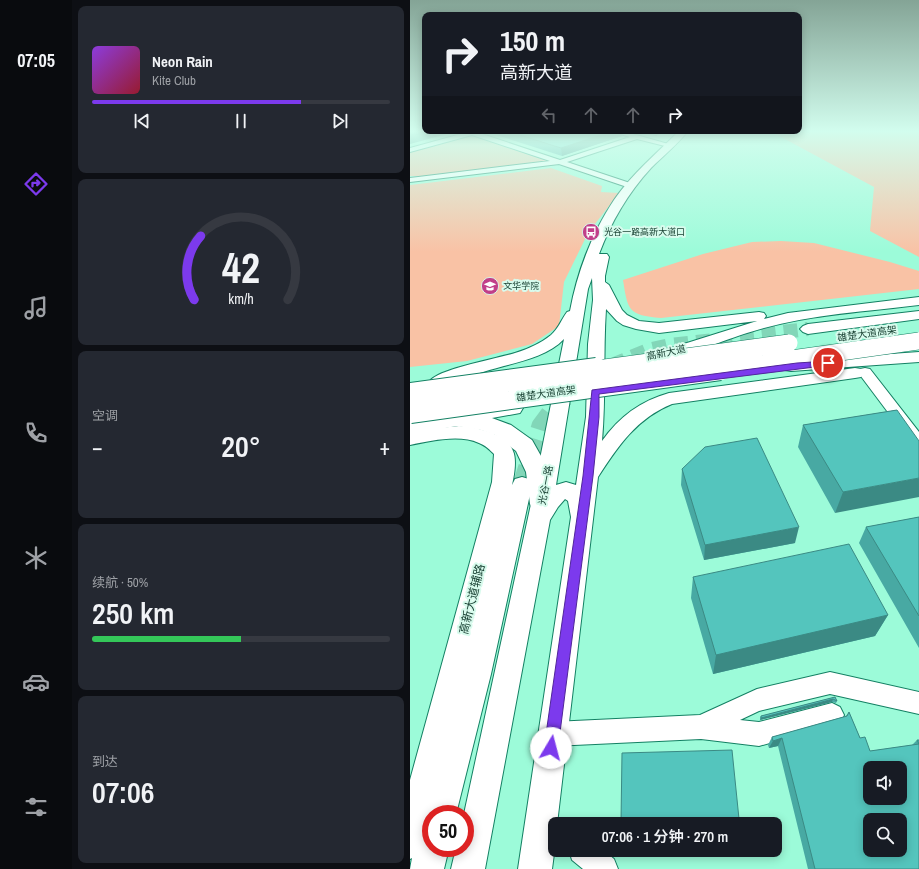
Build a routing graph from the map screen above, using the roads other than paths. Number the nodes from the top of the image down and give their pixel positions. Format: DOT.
graph roads {
  1 [pos="489,171"];
  2 [pos="586,171"];
  3 [pos="645,171"];
  4 [pos="652,171"];
  5 [pos="410,180"];
  6 [pos="630,186"];
  7 [pos="598,276"];
  8 [pos="581,289"];
  9 [pos="919,301"];
  10 [pos="598,315"];
  11 [pos="919,315"];
  12 [pos="576,316"];
  13 [pos="788,317"];
  14 [pos="919,326"];
  15 [pos="808,329"];
  16 [pos="724,336"];
  17 [pos="919,341"];
  18 [pos="919,357"];
  19 [pos="919,360"];
  20 [pos="596,362"];
  21 [pos="567,366"];
  22 [pos="749,372"];
  23 [pos="865,372"];
  24 [pos="439,381"];
  25 [pos="410,385"];
  26 [pos="595,392"];
  27 [pos="410,394"];
  28 [pos="562,396"];
  29 [pos="410,412"];
  30 [pos="410,416"];
  31 [pos="453,420"];
  32 [pos="410,426"];
  33 [pos="410,438"];
  34 [pos="916,444"];
  35 [pos="588,476"];
  36 [pos="522,485"];
  37 [pos="541,511"];
  38 [pos="582,518"];
  39 [pos="919,703"];
  40 [pos="832,715"];
  41 [pos="701,727"];
  42 [pos="553,734"];
  43 [pos="442,805"];
  44 [pos="548,817"];
  45 [pos="548,821"];
  46 [pos="410,842"];
  47 [pos="430,857"];
  48 [pos="590,857"];
  49 [pos="427,869"];
  50 [pos="468,869"];
  51 [pos="535,869"];
  52 [pos="604,869"];
  1 -- 5 [label="street"];
  2 -- 6 [label="street"];
  3 -- 6 [label="main road, 光谷一路"];
  4 -- 7 [label="main road"];
  6 -- 8 [label="main road, 光谷一路"];
  7 -- 10 [label="main road"];
  7 -- 13 [label="main road"];
  8 -- 12 [label="main road, 光谷一路"];
  8 -- 24 [label="main road"];
  9 -- 13 [label="main road, 高新大道"];
  10 -- 12 [label="main road"];
  10 -- 20 [label="main road"];
  11 -- 15 [label="main road"];
  12 -- 21 [label="main road, 光谷一路"];
  13 -- 16 [label="main road, 高新大道"];
  14 -- 27 [label="highway, 雄楚大道高架, bridge"];
  16 -- 20 [label="main road, 高新大道"];
  16 -- 22 [label="main road"];
  17 -- 29 [label="highway, 雄楚大道高架, bridge"];
  18 -- 22 [label="main road"];
  19 -- 23 [label="main road"];
  20 -- 21 [label="main road, 高新大道"];
  20 -- 26 [label="main road"];
  21 -- 24 [label="main road, 高新大道"];
  21 -- 28 [label="main road, 光谷一路"];
  22 -- 26 [label="main road"];
  23 -- 34 [label="street"];
  23 -- 35 [label="main road"];
  24 -- 25 [label="main road, 高新大道"];
  26 -- 28 [label="main road"];
  26 -- 35 [label="main road"];
  28 -- 30 [label="main road"];
  28 -- 31 [label="highway"];
  28 -- 37 [label="main road, 光谷一路"];
  31 -- 32 [label="highway"];
  31 -- 37 [label="highway"];
  33 -- 46 [label="main road, 高新大道辅路"];
  35 -- 38 [label="main road"];
  36 -- 43 [label="main road"];
  37 -- 38 [label="main road"];
  37 -- 50 [label="main road, 光谷一路"];
  38 -- 42 [label="main road"];
  39 -- 41 [label="street"];
  40 -- 41 [label="street"];
  41 -- 42 [label="street"];
  42 -- 44 [label="main road"];
  45 -- 51 [label="main road"];
  47 -- 49 [label="main road"];
  48 -- 52 [label="street"];
}
